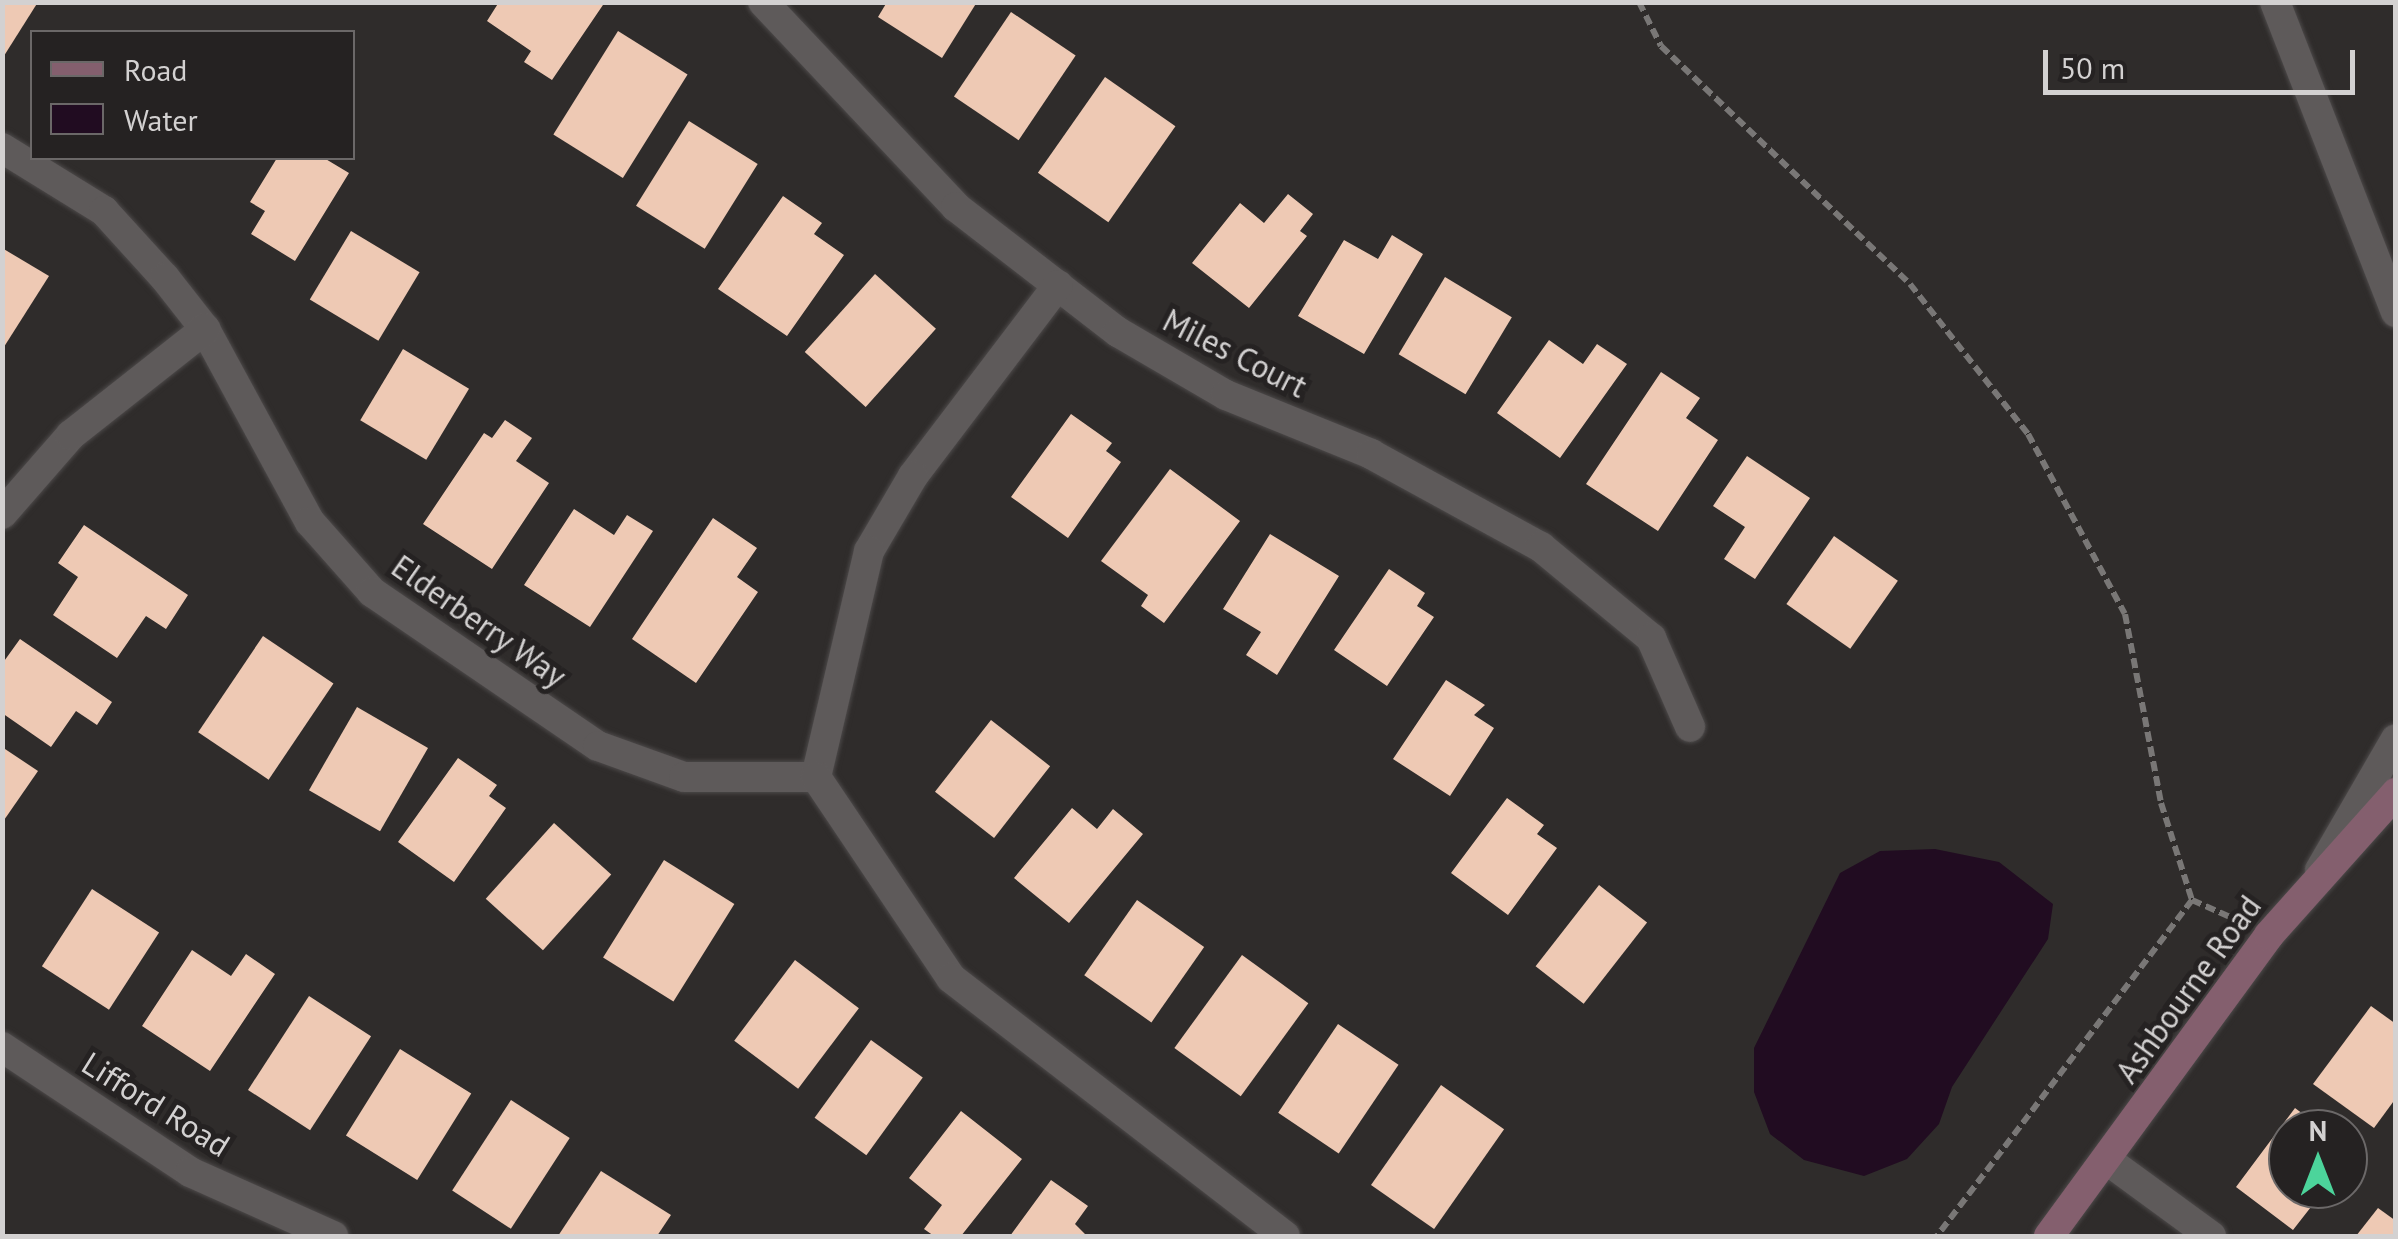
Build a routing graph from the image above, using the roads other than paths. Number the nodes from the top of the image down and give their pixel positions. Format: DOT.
graph roads {
  1 [pos="763,2"];
  2 [pos="2275,2"];
  3 [pos="2,148"];
  4 [pos="1058,286"];
  5 [pos="2396,312"];
  6 [pos="205,329"];
  7 [pos="2,514"];
  8 [pos="1690,727"];
  9 [pos="2396,739"];
  10 [pos="816,777"];
  11 [pos="2396,794"];
  12 [pos="2316,878"];
  13 [pos="2,1047"];
  14 [pos="2106,1160"];
  15 [pos="333,1236"];
  16 [pos="1284,1236"];
  17 [pos="2048,1236"];
  18 [pos="2212,1236"];
  1 -- 4 [label="street, Miles Court"];
  2 -- 5 [label="street"];
  3 -- 6 [label="street, Elderberry Way"];
  4 -- 8 [label="street, Miles Court"];
  4 -- 10 [label="street"];
  6 -- 7 [label="street"];
  6 -- 10 [label="street, Elderberry Way"];
  9 -- 12 [label="street"];
  10 -- 16 [label="street"];
  11 -- 12 [label="street, Ashbourne Road"];
  12 -- 14 [label="street, Ashbourne Road"];
  13 -- 15 [label="street, Lifford Road"];
  14 -- 17 [label="street, Ashbourne Road"];
  14 -- 18 [label="street"];
}
